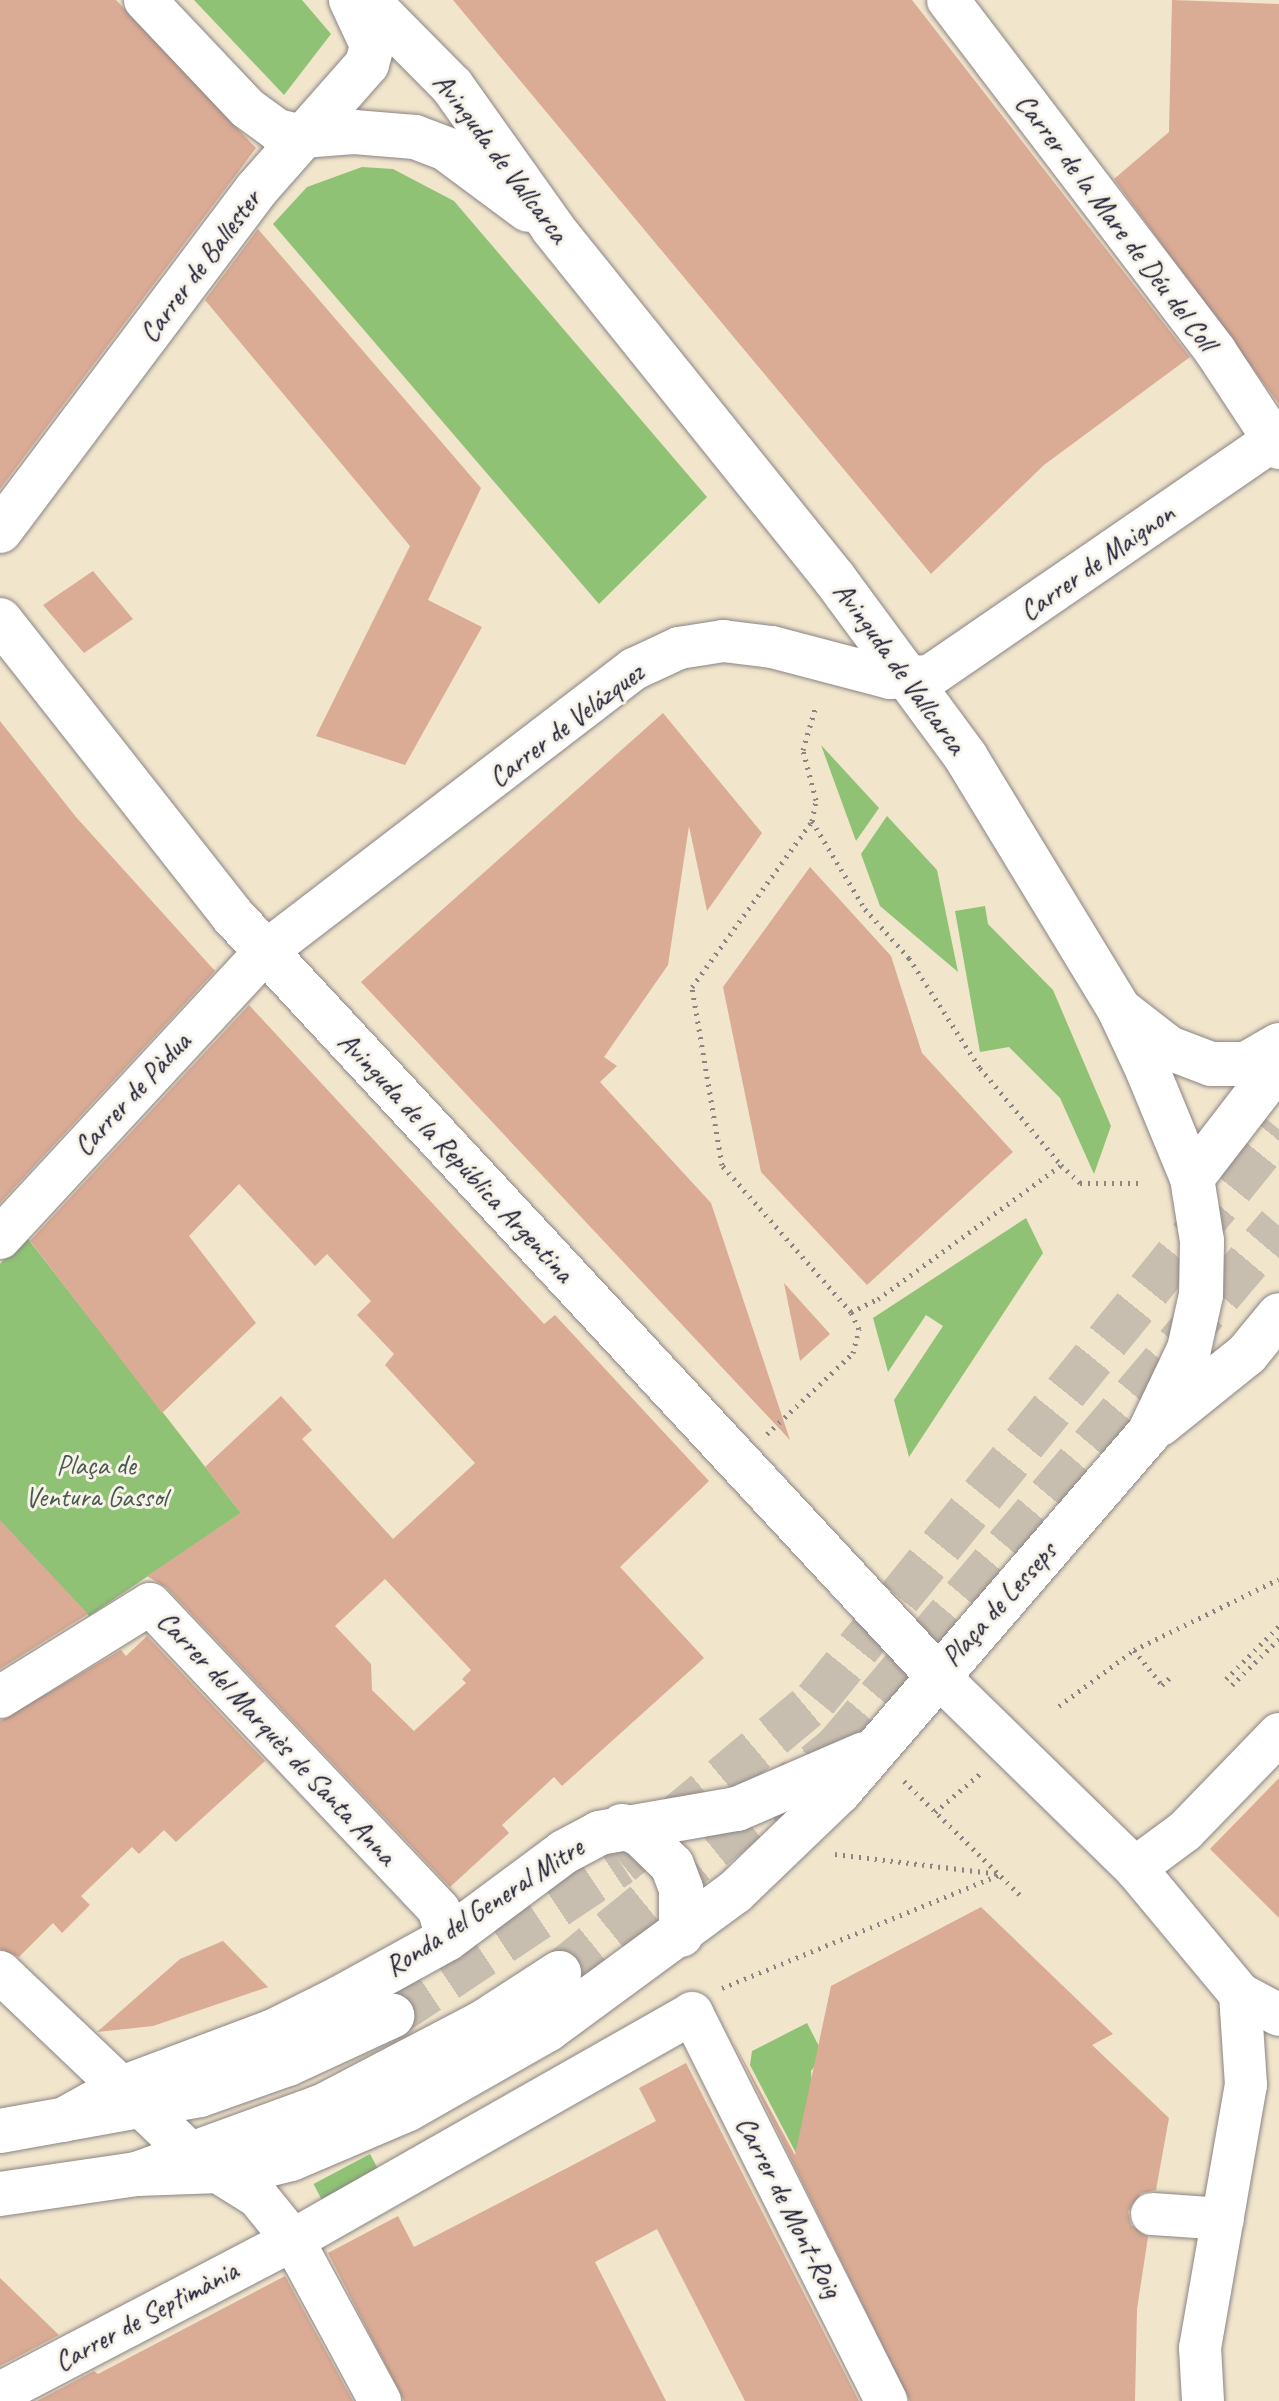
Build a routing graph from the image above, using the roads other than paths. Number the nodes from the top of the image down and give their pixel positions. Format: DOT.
graph roads {
  1 [pos="145,0"];
  2 [pos="351,0"];
  3 [pos="367,0"];
  4 [pos="948,0"];
  5 [pos="302,136"];
  6 [pos="553,228"];
  7 [pos="1277,442"];
  8 [pos="0,531"];
  9 [pos="0,620"];
  10 [pos="913,680"];
  11 [pos="265,952"];
  12 [pos="1119,1009"];
  13 [pos="1279,1045"];
  14 [pos="1279,1065"];
  15 [pos="1192,1178"];
  16 [pos="0,1238"];
  17 [pos="1279,1315"];
  18 [pos="1149,1433"];
  19 [pos="936,1674"];
  20 [pos="0,1697"];
  21 [pos="1279,1734"];
  22 [pos="873,1750"];
  23 [pos="622,1826"];
  24 [pos="1135,1868"];
  25 [pos="681,1935"];
  26 [pos="447,1939"];
  27 [pos="0,1972"];
  28 [pos="559,1973"];
  29 [pos="1240,1994"];
  30 [pos="1279,2015"];
  31 [pos="392,2016"];
  32 [pos="129,2099"];
  33 [pos="0,2131"];
  34 [pos="208,2165"];
  35 [pos="0,2194"];
  36 [pos="1152,2214"];
  37 [pos="1223,2219"];
  38 [pos="293,2240"];
  39 [pos="0,2393"];
  40 [pos="380,2401"];
  41 [pos="886,2401"];
  42 [pos="1203,2401"];
  1 -- 5 [label="street"];
  2 -- 5 [label="main road, Carrer de Ballester"];
  3 -- 6 [label="main road, Avinguda de Vallcarca"];
  4 -- 7 [label="street, Carrer de la Mare de Déu del Coll"];
  5 -- 6 [label="main road"];
  5 -- 8 [label="main road, Carrer de Ballester"];
  6 -- 10 [label="main road, Avinguda de Vallcarca"];
  7 -- 10 [label="street, Carrer de Maignon"];
  9 -- 11 [label="main road, Avinguda de la República Argentina"];
  10 -- 11 [label="street, Carrer de Velázquez"];
  10 -- 12 [label="main road, Avinguda de Vallcarca"];
  11 -- 16 [label="street, Carrer de Pàdua"];
  11 -- 19 [label="main road, Avinguda de la República Argentina"];
  12 -- 13 [label="main road"];
  12 -- 15 [label="main road, Avinguda de Vallcarca"];
  14 -- 15 [label="main road"];
  15 -- 18 [label="main road, Avinguda de Vallcarca"];
  17 -- 18 [label="main road"];
  18 -- 19 [label="main road, Plaça de Lesseps"];
  19 -- 22 [label="main road, Ronda del General Mitre"];
  19 -- 24 [label="street, Plaça de Lesseps"];
  20 -- 26 [label="street, Carrer del Marquès de Santa Anna"];
  21 -- 24 [label="street"];
  22 -- 23 [label="main road, Ronda del General Mitre"];
  22 -- 25 [label="main road, Ronda del General Mitre"];
  23 -- 25 [label="main road"];
  23 -- 26 [label="main road, Ronda del General Mitre"];
  24 -- 29 [label="street, Plaça de Lesseps"];
  25 -- 34 [label="main road, Ronda del General Mitre"];
  26 -- 32 [label="main road, Ronda del General Mitre"];
  27 -- 32 [label="street"];
  28 -- 34 [label="main road, Ronda del General Mitre"];
  29 -- 30 [label="street"];
  29 -- 37 [label="street"];
  31 -- 32 [label="main road, Ronda del General Mitre"];
  32 -- 33 [label="main road, Ronda del General Mitre"];
  32 -- 34 [label="street"];
  34 -- 35 [label="main road, Ronda del General Mitre"];
  34 -- 38 [label="street"];
  36 -- 37 [label="street"];
  37 -- 42 [label="street"];
  38 -- 39 [label="street, Carrer de Septimània"];
  38 -- 40 [label="street"];
  38 -- 41 [label="street, Carrer de Mont-Roig"];
}
